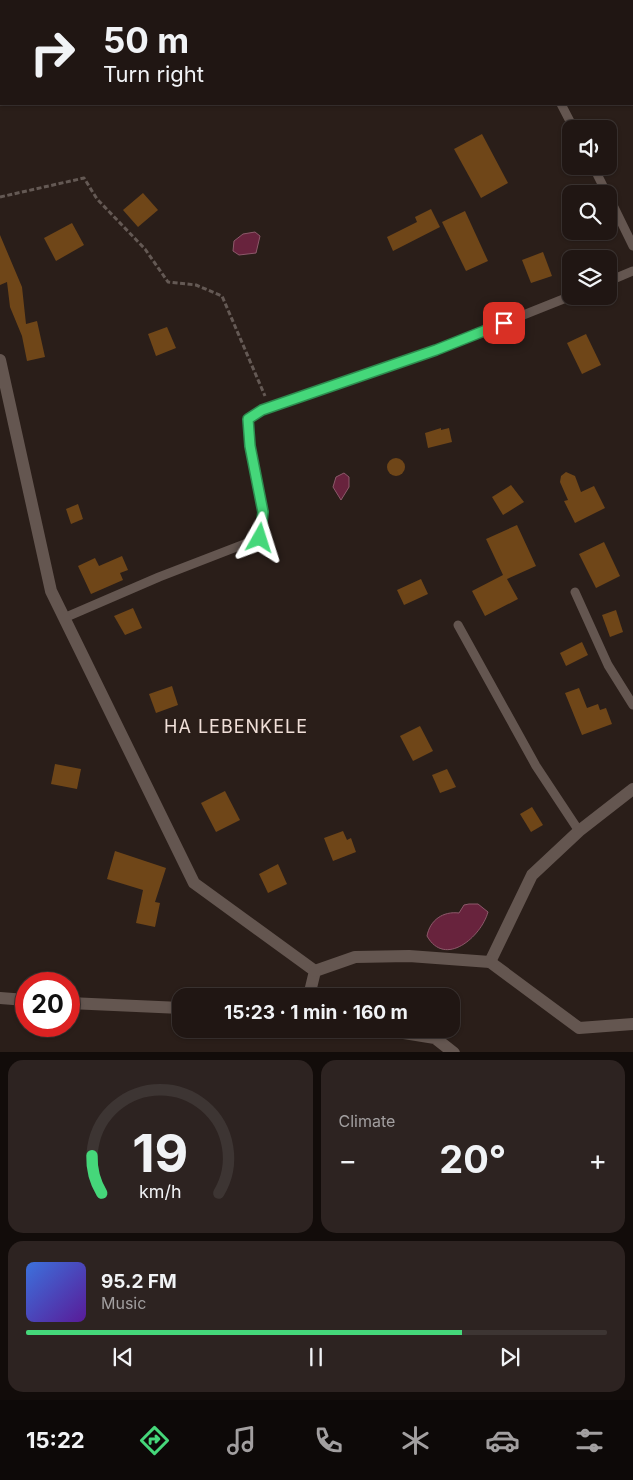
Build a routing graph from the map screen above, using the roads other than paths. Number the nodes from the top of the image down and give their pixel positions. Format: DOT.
graph roads {
  1 [pos="562,105"];
  2 [pos="569,120"];
  3 [pos="617,214"];
  4 [pos="633,246"];
  5 [pos="633,271"];
  6 [pos="617,278"];
  7 [pos="562,300"];
  8 [pos="0,360"];
  9 [pos="5,409"];
  10 [pos="575,592"];
  11 [pos="64,618"];
  12 [pos="458,625"];
  13 [pos="633,705"];
  14 [pos="633,789"];
  15 [pos="579,831"];
  16 [pos="490,962"];
  17 [pos="315,971"];
  18 [pos="311,988"];
  19 [pos="0,998"];
  20 [pos="15,999"];
  21 [pos="80,1003"];
  22 [pos="172,1008"];
  23 [pos="633,1024"];
  24 [pos="435,1038"];
  25 [pos="454,1052"];
  1 -- 2 [label="lane"];
  3 -- 4 [label="lane"];
  5 -- 6 [label="lane"];
  7 -- 11 [label="lane"];
  8 -- 9 [label="street"];
  9 -- 11 [label="street"];
  10 -- 13 [label="lane"];
  11 -- 17 [label="street"];
  12 -- 15 [label="lane"];
  14 -- 15 [label="street"];
  15 -- 16 [label="street"];
  16 -- 17 [label="street"];
  16 -- 23 [label="street"];
  17 -- 18 [label="street"];
  19 -- 20 [label="street"];
  21 -- 22 [label="street"];
  24 -- 25 [label="street"];
}
